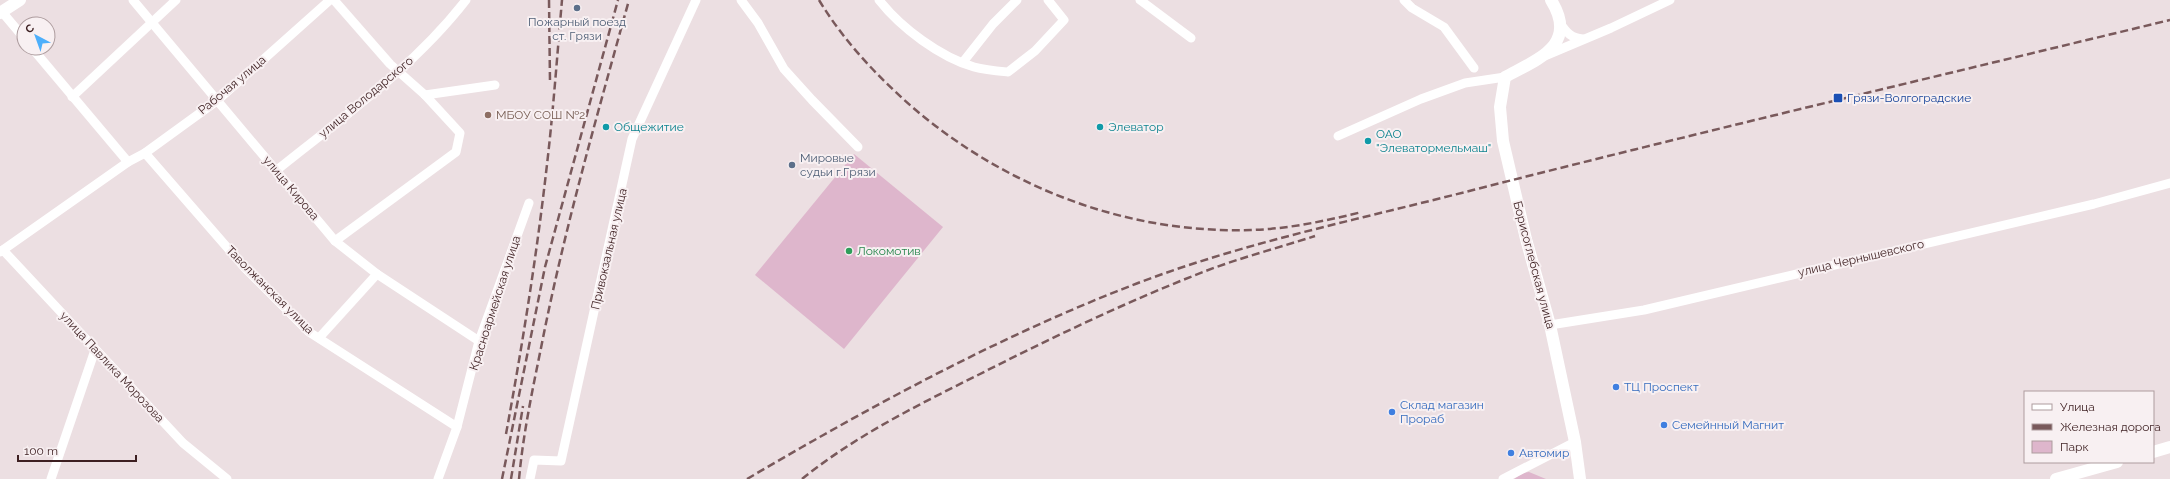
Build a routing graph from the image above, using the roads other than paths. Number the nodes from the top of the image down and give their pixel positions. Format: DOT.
graph roads {
  1 [pos="20,0"];
  2 [pos="133,0"];
  3 [pos="176,0"];
  4 [pos="330,0"];
  5 [pos="334,0"];
  6 [pos="466,0"];
  7 [pos="696,0"];
  8 [pos="741,0"];
  9 [pos="879,0"];
  10 [pos="1017,0"];
  11 [pos="1048,0"];
  12 [pos="1140,0"];
  13 [pos="1404,0"];
  14 [pos="1551,0"];
  15 [pos="1670,0"];
  16 [pos="1,13"];
  17 [pos="151,22"];
  18 [pos="1560,23"];
  19 [pos="16,29"];
  20 [pos="1191,38"];
  21 [pos="1584,38"];
  22 [pos="1546,55"];
  23 [pos="39,56"];
  24 [pos="963,62"];
  25 [pos="1474,68"];
  26 [pos="398,73"];
  27 [pos="1505,77"];
  28 [pos="495,85"];
  29 [pos="425,95"];
  30 [pos="72,97"];
  31 [pos="218,100"];
  32 [pos="1338,136"];
  33 [pos="858,147"];
  34 [pos="145,153"];
  35 [pos="128,162"];
  36 [pos="277,170"];
  37 [pos="2170,183"];
  38 [pos="529,203"];
  39 [pos="335,241"];
  40 [pos="2,251"];
  41 [pos="377,274"];
  42 [pos="1550,325"];
  43 [pos="319,338"];
  44 [pos="479,341"];
  45 [pos="95,350"];
  46 [pos="457,427"];
  47 [pos="1576,446"];
  48 [pos="2170,447"];
  49 [pos="2154,452"];
  50 [pos="2113,463"];
  51 [pos="51,479"];
  52 [pos="227,479"];
  53 [pos="438,479"];
  54 [pos="530,479"];
  55 [pos="1503,479"];
  56 [pos="1580,479"];
  57 [pos="1588,479"];
  58 [pos="2056,479"];
  1 -- 16 [label="street"];
  2 -- 17 [label="street, улица Кирова"];
  3 -- 17 [label="street"];
  4 -- 31 [label="street, Рабочая улица"];
  5 -- 26 [label="street"];
  6 -- 26 [label="street, улица Володарского"];
  7 -- 54 [label="street, Привокзальная улица"];
  8 -- 33 [label="street"];
  9 -- 24 [label="street"];
  10 -- 24 [label="street"];
  11 -- 24 [label="street"];
  12 -- 20 [label="street"];
  13 -- 25 [label="street"];
  14 -- 18 [label="street"];
  15 -- 21 [label="street"];
  16 -- 19 [label="street"];
  17 -- 30 [label="street"];
  17 -- 31 [label="street, улица Кирова"];
  18 -- 21 [label="street"];
  18 -- 22 [label="street"];
  21 -- 22 [label="street"];
  22 -- 27 [label="street"];
  23 -- 30 [label="street"];
  26 -- 29 [label="street"];
  26 -- 36 [label="street, улица Володарского"];
  27 -- 32 [label="street"];
  27 -- 42 [label="street, Борисоглебская улица"];
  28 -- 29 [label="street"];
  29 -- 39 [label="street"];
  30 -- 35 [label="street"];
  31 -- 34 [label="street, Рабочая улица"];
  31 -- 36 [label="street, улица Кирова"];
  34 -- 35 [label="street, Рабочая улица"];
  34 -- 43 [label="street, Таволжанская улица"];
  35 -- 40 [label="street, Рабочая улица"];
  36 -- 39 [label="street, улица Кирова"];
  37 -- 42 [label="street, улица Чернышевского"];
  38 -- 44 [label="street, Красноармейская улица"];
  39 -- 41 [label="street, улица Кирова"];
  40 -- 45 [label="street, улица Павлика Морозова"];
  41 -- 43 [label="street"];
  41 -- 44 [label="street, улица Кирова"];
  42 -- 47 [label="street, Борисоглебская улица"];
  43 -- 46 [label="street, Таволжанская улица"];
  44 -- 46 [label="street, Красноармейская улица"];
  45 -- 51 [label="street"];
  45 -- 52 [label="street, улица Павлика Морозова"];
  46 -- 53 [label="street, Красноармейская улица"];
  47 -- 55 [label="street"];
  47 -- 56 [label="street"];
  47 -- 57 [label="street"];
  48 -- 49 [label="street"];
  50 -- 58 [label="street"];
}
